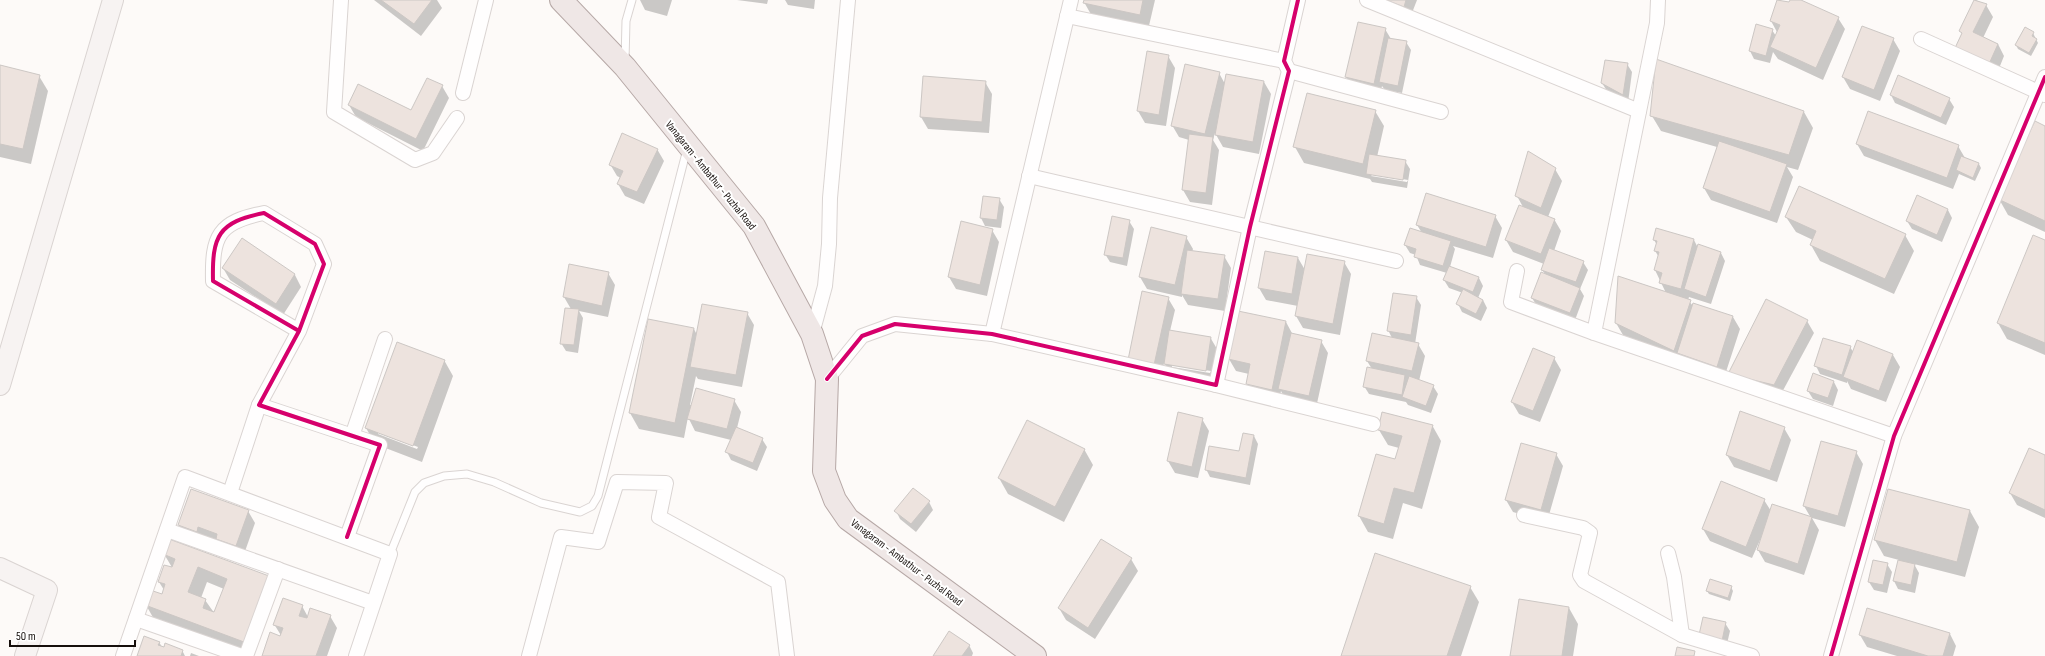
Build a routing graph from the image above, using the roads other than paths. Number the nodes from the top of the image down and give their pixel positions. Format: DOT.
graph roads {
  1 [pos="113,0"];
  2 [pos="341,0"];
  3 [pos="486,0"];
  4 [pos="561,0"];
  5 [pos="632,0"];
  6 [pos="848,0"];
  7 [pos="1071,0"];
  8 [pos="1298,0"];
  9 [pos="1368,0"];
  10 [pos="1658,0"];
  11 [pos="1067,16"];
  12 [pos="1922,39"];
  13 [pos="1287,66"];
  14 [pos="625,67"];
  15 [pos="2045,78"];
  16 [pos="463,93"];
  17 [pos="2042,93"];
  18 [pos="1639,111"];
  19 [pos="1441,112"];
  20 [pos="457,118"];
  21 [pos="688,145"];
  22 [pos="1029,176"];
  23 [pos="1250,227"];
  24 [pos="1396,261"];
  25 [pos="1517,271"];
  26 [pos="299,331"];
  27 [pos="1594,333"];
  28 [pos="812,334"];
  29 [pos="992,334"];
  30 [pos="385,339"];
  31 [pos="827,379"];
  32 [pos="1216,385"];
  33 [pos="0,386"];
  34 [pos="259,405"];
  35 [pos="1373,424"];
  36 [pos="352,436"];
  37 [pos="1894,436"];
  38 [pos="230,493"];
  39 [pos="1524,515"];
  40 [pos="167,530"];
  41 [pos="347,538"];
  42 [pos="1668,553"];
  43 [pos="390,554"];
  44 [pos="0,568"];
  45 [pos="278,569"];
  46 [pos="373,603"];
  47 [pos="136,619"];
  48 [pos="1682,635"];
  49 [pos="25,656"];
  50 [pos="123,656"];
  51 [pos="242,656"];
  52 [pos="246,656"];
  53 [pos="356,656"];
  54 [pos="529,656"];
  55 [pos="787,656"];
  56 [pos="1035,656"];
  57 [pos="1752,656"];
  58 [pos="1831,656"];
  1 -- 33 [label="street"];
  2 -- 20 [label="street"];
  3 -- 16 [label="street"];
  4 -- 14 [label="main road, Vanagaram - Ambathur - Puzhal Road"];
  5 -- 14 [label="lane"];
  6 -- 28 [label="street"];
  7 -- 11 [label="street"];
  8 -- 13 [label="street"];
  9 -- 18 [label="street"];
  10 -- 18 [label="street"];
  11 -- 13 [label="street"];
  11 -- 22 [label="street"];
  12 -- 17 [label="street"];
  13 -- 19 [label="street"];
  13 -- 23 [label="street"];
  14 -- 21 [label="main road, Vanagaram - Ambathur - Puzhal Road"];
  15 -- 17 [label="street"];
  17 -- 37 [label="street"];
  18 -- 27 [label="street"];
  21 -- 28 [label="main road, Vanagaram - Ambathur - Puzhal Road"];
  21 -- 43 [label="lane"];
  22 -- 23 [label="street"];
  22 -- 29 [label="street"];
  23 -- 24 [label="street"];
  23 -- 32 [label="street"];
  25 -- 27 [label="street"];
  26 -- 26 [label="street"];
  26 -- 34 [label="street"];
  27 -- 37 [label="street"];
  28 -- 31 [label="main road, Vanagaram - Ambathur - Puzhal Road"];
  29 -- 31 [label="street"];
  29 -- 32 [label="street"];
  30 -- 36 [label="street"];
  31 -- 56 [label="main road, Vanagaram - Ambathur - Puzhal Road"];
  32 -- 35 [label="street"];
  34 -- 36 [label="street"];
  34 -- 38 [label="street"];
  36 -- 41 [label="street"];
  37 -- 58 [label="street"];
  38 -- 40 [label="street"];
  38 -- 41 [label="street"];
  39 -- 48 [label="street"];
  40 -- 45 [label="street"];
  40 -- 47 [label="street"];
  41 -- 43 [label="street"];
  42 -- 48 [label="street"];
  43 -- 46 [label="street"];
  44 -- 49 [label="street"];
  45 -- 46 [label="street"];
  45 -- 52 [label="street"];
  46 -- 53 [label="street"];
  47 -- 50 [label="street"];
  47 -- 51 [label="street"];
  48 -- 57 [label="street"];
  54 -- 55 [label="street"];
}
